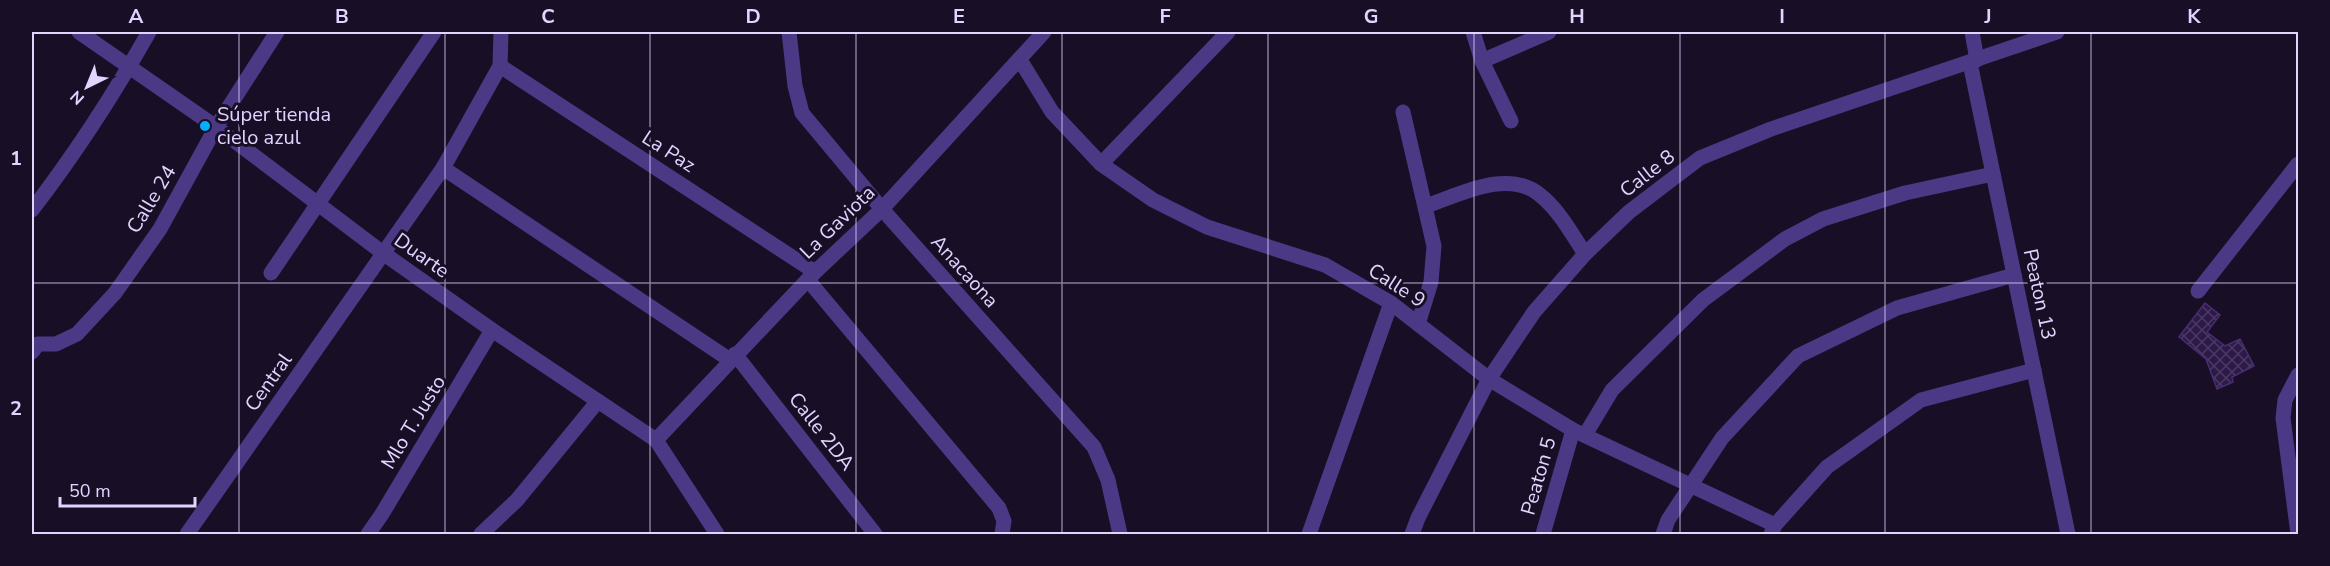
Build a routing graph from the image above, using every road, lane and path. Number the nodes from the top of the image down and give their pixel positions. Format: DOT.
graph roads {
  1 [pos="79,32"];
  2 [pos="149,32"];
  3 [pos="277,32"];
  4 [pos="434,32"];
  5 [pos="501,32"];
  6 [pos="789,32"];
  7 [pos="1044,32"];
  8 [pos="1228,32"];
  9 [pos="1473,32"];
  10 [pos="1549,32"];
  11 [pos="1972,32"];
  12 [pos="2051,33"];
  13 [pos="1020,60"];
  14 [pos="1482,61"];
  15 [pos="1974,61"];
  16 [pos="129,66"];
  17 [pos="500,66"];
  18 [pos="1403,112"];
  19 [pos="1511,121"];
  20 [pos="216,127"];
  21 [pos="1101,164"];
  22 [pos="2298,164"];
  23 [pos="443,168"];
  24 [pos="1993,174"];
  25 [pos="319,204"];
  26 [pos="1425,206"];
  27 [pos="882,209"];
  28 [pos="32,210"];
  29 [pos="383,253"];
  30 [pos="1585,254"];
  31 [pos="271,273"];
  32 [pos="2014,275"];
  33 [pos="811,276"];
  34 [pos="2198,291"];
  35 [pos="1391,303"];
  36 [pos="1418,324"];
  37 [pos="492,330"];
  38 [pos="32,352"];
  39 [pos="733,357"];
  40 [pos="2034,370"];
  41 [pos="2298,375"];
  42 [pos="1489,378"];
  43 [pos="598,401"];
  44 [pos="1579,433"];
  45 [pos="656,440"];
  46 [pos="1691,484"];
  47 [pos="1773,530"];
  48 [pos="2298,532"];
  49 [pos="187,534"];
  50 [pos="368,534"];
  51 [pos="481,534"];
  52 [pos="717,534"];
  53 [pos="875,534"];
  54 [pos="1002,534"];
  55 [pos="1120,534"];
  56 [pos="1309,534"];
  57 [pos="1412,534"];
  58 [pos="1543,534"];
  59 [pos="1663,534"];
  60 [pos="2068,534"];
  1 -- 16 [label="street, Duarte"];
  2 -- 16 [label="street"];
  3 -- 20 [label="street, Calle 24"];
  4 -- 25 [label="street"];
  5 -- 17 [label="street"];
  6 -- 27 [label="street, Anacaona"];
  7 -- 13 [label="street, La Gaviota"];
  8 -- 21 [label="street"];
  9 -- 14 [label="street"];
  10 -- 14 [label="street"];
  11 -- 15 [label="street, Peaton 13"];
  12 -- 15 [label="street, Calle 8"];
  13 -- 21 [label="street, Calle 9"];
  13 -- 27 [label="street, La Gaviota"];
  14 -- 19 [label="street"];
  15 -- 24 [label="street, Peaton 13"];
  15 -- 30 [label="street, Calle 8"];
  16 -- 20 [label="street, Duarte"];
  16 -- 28 [label="street"];
  17 -- 23 [label="street, Central"];
  17 -- 33 [label="street, La Paz"];
  18 -- 26 [label="street"];
  20 -- 25 [label="street, Duarte"];
  20 -- 38 [label="street, Calle 24"];
  21 -- 35 [label="street, Calle 9"];
  22 -- 34 [label="street"];
  23 -- 29 [label="street, Central"];
  23 -- 39 [label="street, Calle 2DA"];
  24 -- 32 [label="street, Peaton 13"];
  24 -- 44 [label="street, Peaton 5"];
  25 -- 29 [label="street, Duarte"];
  25 -- 31 [label="street"];
  26 -- 30 [label="street"];
  26 -- 36 [label="street"];
  27 -- 33 [label="street, La Gaviota"];
  27 -- 55 [label="street, Anacaona"];
  29 -- 37 [label="street, Duarte"];
  29 -- 49 [label="street, Central"];
  30 -- 42 [label="street, Calle 8"];
  32 -- 40 [label="street, Peaton 13"];
  32 -- 46 [label="street"];
  33 -- 39 [label="street, La Gaviota"];
  33 -- 54 [label="street, La Paz"];
  35 -- 36 [label="street, Calle 9"];
  35 -- 56 [label="street"];
  36 -- 42 [label="street, Calle 9"];
  37 -- 43 [label="street, Duarte"];
  37 -- 50 [label="street, Mlo T. Justo"];
  39 -- 45 [label="street, La Gaviota"];
  39 -- 53 [label="street, Calle 2DA"];
  40 -- 47 [label="street"];
  40 -- 60 [label="street, Peaton 13"];
  41 -- 48 [label="street"];
  42 -- 44 [label="street, Calle 9"];
  42 -- 57 [label="street, Calle 8"];
  43 -- 45 [label="street, Duarte"];
  43 -- 51 [label="street"];
  44 -- 46 [label="street, Calle 9"];
  44 -- 58 [label="street, Peaton 5"];
  45 -- 52 [label="street, Duarte"];
  46 -- 47 [label="street, Calle 9"];
  46 -- 59 [label="street"];
}
